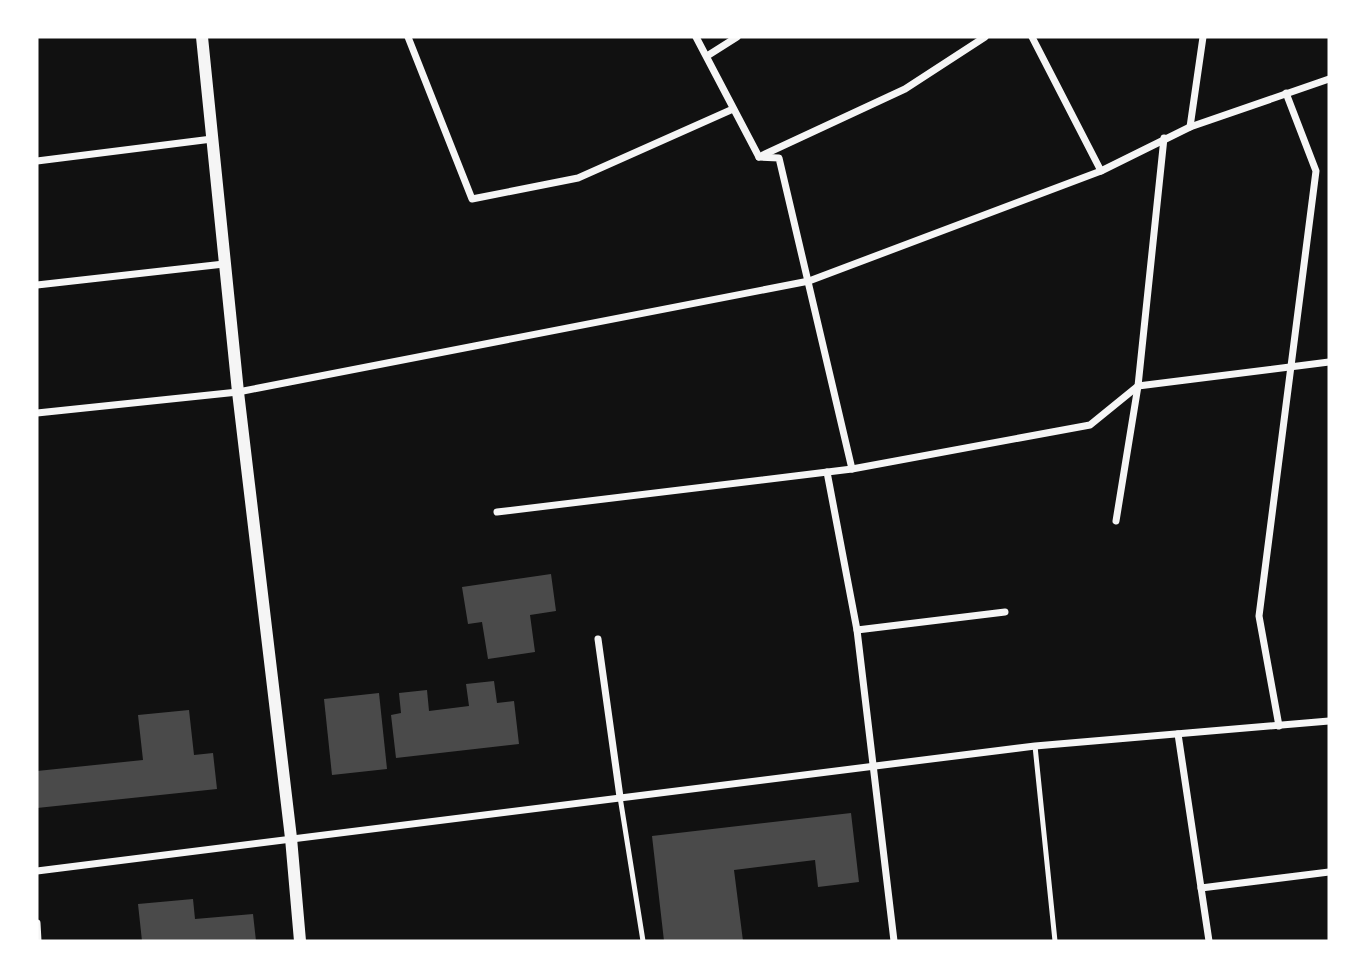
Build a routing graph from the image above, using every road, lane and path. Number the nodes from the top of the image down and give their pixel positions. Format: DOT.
graph roads {
  1 [pos="202,37"];
  2 [pos="408,37"];
  3 [pos="696,37"];
  4 [pos="737,37"];
  5 [pos="985,37"];
  6 [pos="1032,37"];
  7 [pos="1202,37"];
  8 [pos="707,56"];
  9 [pos="1329,79"];
  10 [pos="1286,93"];
  11 [pos="733,109"];
  12 [pos="1190,127"];
  13 [pos="1164,138"];
  14 [pos="212,139"];
  15 [pos="759,157"];
  16 [pos="37,161"];
  17 [pos="1101,171"];
  18 [pos="224,264"];
  19 [pos="809,281"];
  20 [pos="37,285"];
  21 [pos="1329,362"];
  22 [pos="1292,366"];
  23 [pos="1138,386"];
  24 [pos="238,391"];
  25 [pos="37,413"];
  26 [pos="852,469"];
  27 [pos="827,472"];
  28 [pos="497,512"];
  29 [pos="1116,521"];
  30 [pos="1005,612"];
  31 [pos="857,629"];
  32 [pos="598,639"];
  33 [pos="1329,721"];
  34 [pos="1279,726"];
  35 [pos="1178,734"];
  36 [pos="1035,746"];
  37 [pos="871,768"];
  38 [pos="621,797"];
  39 [pos="291,838"];
  40 [pos="37,871"];
  41 [pos="1329,872"];
  42 [pos="1201,888"];
  43 [pos="37,923"];
  44 [pos="38,941"];
  45 [pos="300,941"];
  46 [pos="643,941"];
  47 [pos="894,941"];
  48 [pos="1055,941"];
  49 [pos="1209,941"];
  1 -- 14 [label="street"];
  2 -- 11 [label="street"];
  3 -- 8 [label="street"];
  4 -- 8 [label="street"];
  5 -- 15 [label="street"];
  6 -- 17 [label="street"];
  7 -- 12 [label="street"];
  8 -- 11 [label="street"];
  9 -- 10 [label="street"];
  10 -- 12 [label="street"];
  10 -- 22 [label="street"];
  11 -- 15 [label="street"];
  12 -- 13 [label="street"];
  13 -- 17 [label="street"];
  13 -- 23 [label="street"];
  14 -- 16 [label="street"];
  14 -- 18 [label="street"];
  15 -- 19 [label="street"];
  17 -- 19 [label="street"];
  18 -- 20 [label="street"];
  18 -- 24 [label="street"];
  19 -- 24 [label="street"];
  19 -- 26 [label="street"];
  21 -- 22 [label="street"];
  22 -- 23 [label="street"];
  22 -- 34 [label="street"];
  23 -- 26 [label="street"];
  23 -- 29 [label="street"];
  24 -- 25 [label="street"];
  24 -- 39 [label="street"];
  26 -- 27 [label="street"];
  27 -- 28 [label="street"];
  27 -- 31 [label="street"];
  30 -- 31 [label="street"];
  31 -- 37 [label="street"];
  32 -- 38 [label="street"];
  33 -- 34 [label="street"];
  34 -- 35 [label="street"];
  35 -- 36 [label="street"];
  35 -- 42 [label="street"];
  36 -- 37 [label="street"];
  36 -- 48 [label="lane"];
  37 -- 38 [label="street"];
  37 -- 47 [label="street"];
  38 -- 39 [label="street"];
  38 -- 46 [label="lane"];
  39 -- 40 [label="street"];
  39 -- 45 [label="street"];
  41 -- 42 [label="street"];
  42 -- 49 [label="street"];
  43 -- 44 [label="street"];
}
